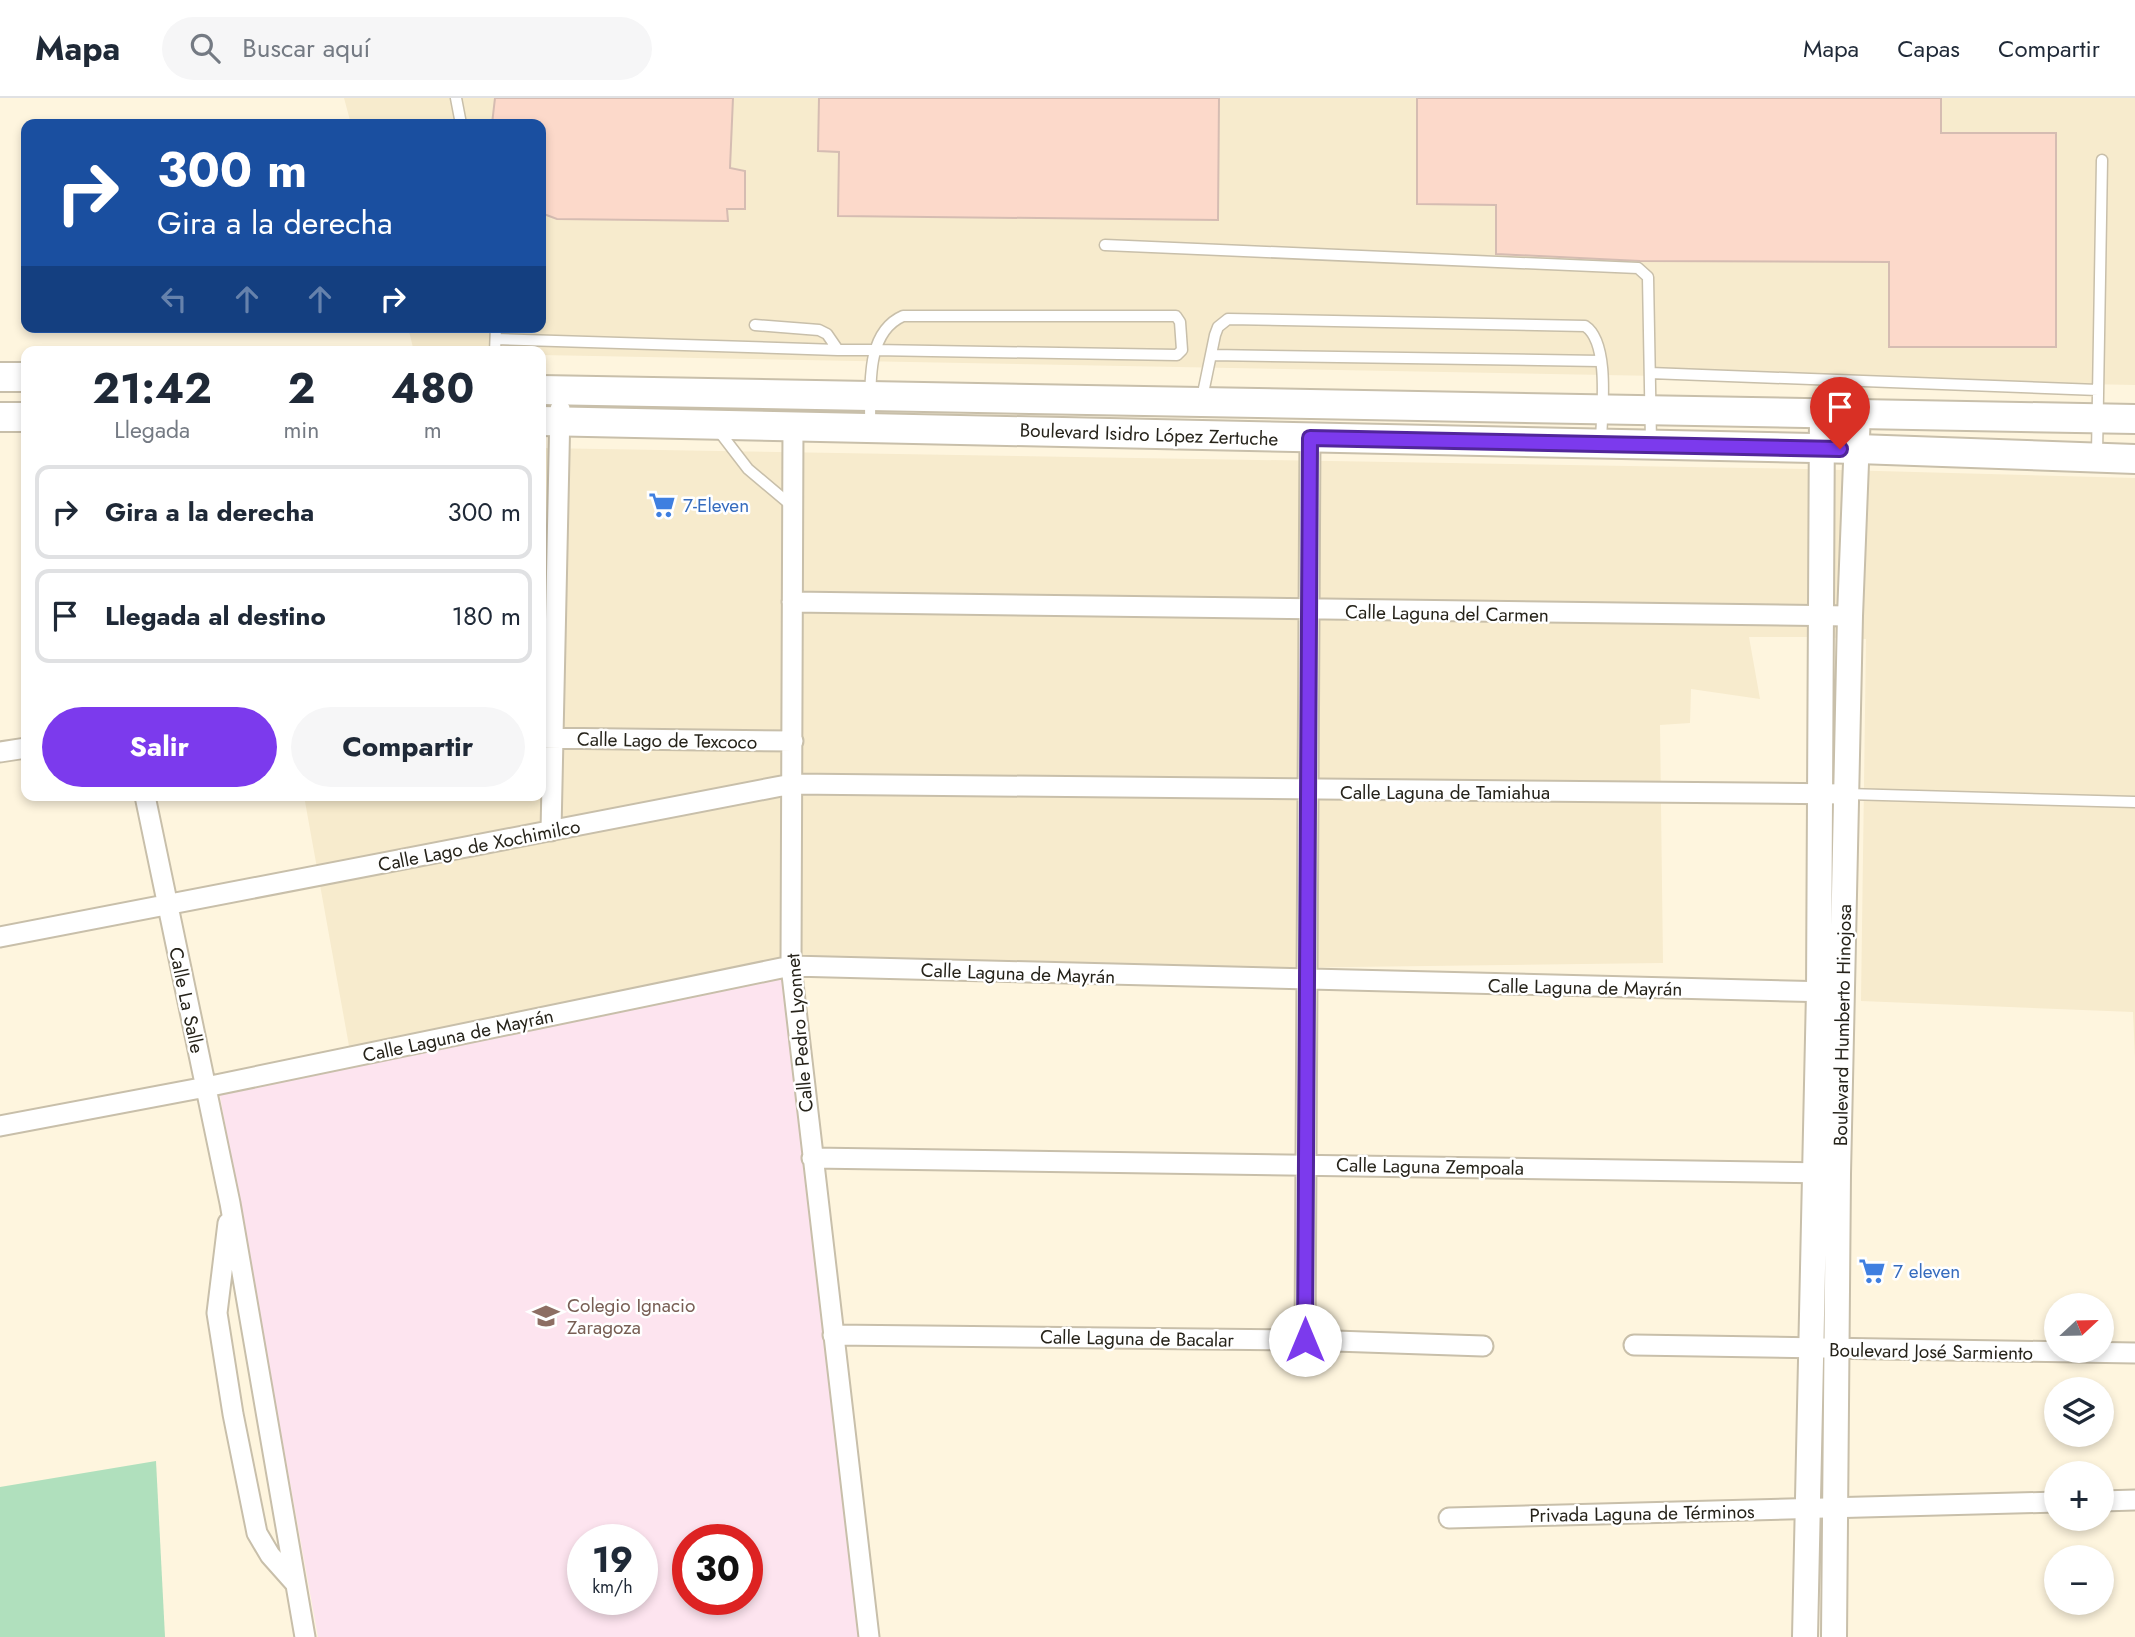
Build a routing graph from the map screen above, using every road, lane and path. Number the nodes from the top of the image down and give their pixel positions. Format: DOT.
graph roads {
  1 [pos="456,98"];
  2 [pos="460,119"];
  3 [pos="2102,160"];
  4 [pos="1105,245"];
  5 [pos="755,325"];
  6 [pos="496,333"];
  7 [pos="838,350"];
  8 [pos="874,350"];
  9 [pos="1212,355"];
  10 [pos="1600,361"];
  11 [pos="1650,373"];
  12 [pos="0,376"];
  13 [pos="21,377"];
  14 [pos="2098,390"];
  15 [pos="551,391"];
  16 [pos="871,397"];
  17 [pos="941,398"];
  18 [pos="1202,402"];
  19 [pos="1602,409"];
  20 [pos="1650,410"];
  21 [pos="1822,412"];
  22 [pos="1858,412"];
  23 [pos="0,416"];
  24 [pos="21,417"];
  25 [pos="2098,418"];
  26 [pos="2135,419"];
  27 [pos="550,421"];
  28 [pos="713,424"];
  29 [pos="793,425"];
  30 [pos="870,428"];
  31 [pos="940,428"];
  32 [pos="1310,438"];
  33 [pos="1600,444"];
  34 [pos="1651,446"];
  35 [pos="1822,449"];
  36 [pos="1858,449"];
  37 [pos="2097,458"];
  38 [pos="2135,459"];
  39 [pos="792,506"];
  40 [pos="792,602"];
  41 [pos="1310,611"];
  42 [pos="1850,616"];
  43 [pos="1820,617"];
  44 [pos="547,738"];
  45 [pos="793,741"];
  46 [pos="21,749"];
  47 [pos="0,752"];
  48 [pos="792,784"];
  49 [pos="1308,790"];
  50 [pos="1820,794"];
  51 [pos="1847,794"];
  52 [pos="146,801"];
  53 [pos="2135,802"];
  54 [pos="551,831"];
  55 [pos="166,906"];
  56 [pos="0,937"];
  57 [pos="791,966"];
  58 [pos="1308,980"];
  59 [pos="1831,992"];
  60 [pos="206,1087"];
  61 [pos="0,1126"];
  62 [pos="812,1157"];
  63 [pos="1305,1164"];
  64 [pos="1814,1172"];
  65 [pos="1838,1174"];
  66 [pos="230,1203"];
  67 [pos="833,1335"];
  68 [pos="1305,1340"];
  69 [pos="1634,1345"];
  70 [pos="1483,1346"];
  71 [pos="1838,1349"];
  72 [pos="1810,1350"];
  73 [pos="2135,1353"];
  74 [pos="2135,1500"];
  75 [pos="2114,1501"];
  76 [pos="2044,1502"];
  77 [pos="1808,1509"];
  78 [pos="1835,1509"];
  79 [pos="1449,1518"];
  80 [pos="295,1583"];
  81 [pos="305,1637"];
  82 [pos="869,1637"];
  83 [pos="1805,1637"];
  84 [pos="1834,1637"];
  1 -- 2 [label="lane"];
  3 -- 14 [label="lane"];
  4 -- 11 [label="lane"];
  5 -- 7 [label="lane"];
  6 -- 7 [label="lane"];
  7 -- 8 [label="lane"];
  8 -- 8 [label="lane"];
  8 -- 16 [label="lane"];
  9 -- 10 [label="lane"];
  9 -- 10 [label="lane"];
  9 -- 18 [label="lane"];
  10 -- 19 [label="lane"];
  11 -- 14 [label="lane"];
  11 -- 20 [label="lane"];
  12 -- 13 [label="main road"];
  14 -- 25 [label="lane"];
  15 -- 16 [label="main road, Boulevard Isidro López Zertuche"];
  15 -- 27 [label="street"];
  16 -- 17 [label="main road, Boulevard Isidro López Zertuche"];
  16 -- 30 [label="lane"];
  17 -- 18 [label="main road, Boulevard Isidro López Zertuche"];
  17 -- 31 [label="main road"];
  18 -- 19 [label="main road, Boulevard Isidro López Zertuche"];
  19 -- 20 [label="main road, Boulevard Isidro López Zertuche"];
  19 -- 33 [label="lane"];
  20 -- 21 [label="main road, Boulevard Isidro López Zertuche"];
  20 -- 34 [label="lane"];
  21 -- 22 [label="main road, Boulevard Isidro López Zertuche"];
  21 -- 35 [label="street, Boulevard Humberto Hinojosa"];
  22 -- 25 [label="main road, Boulevard Isidro López Zertuche"];
  22 -- 36 [label="street, Boulevard Humberto Hinojosa"];
  23 -- 24 [label="main road"];
  25 -- 26 [label="main road, Boulevard Isidro López Zertuche"];
  25 -- 37 [label="lane"];
  27 -- 28 [label="main road, Boulevard Isidro López Zertuche"];
  27 -- 44 [label="street"];
  28 -- 29 [label="main road, Boulevard Isidro López Zertuche"];
  28 -- 39 [label="lane"];
  29 -- 30 [label="main road, Boulevard Isidro López Zertuche"];
  29 -- 39 [label="street, Calle Pedro Lyonnet"];
  30 -- 31 [label="main road, Boulevard Isidro López Zertuche"];
  31 -- 32 [label="main road, Boulevard Isidro López Zertuche"];
  32 -- 33 [label="main road, Boulevard Isidro López Zertuche"];
  32 -- 41 [label="street"];
  33 -- 34 [label="main road, Boulevard Isidro López Zertuche"];
  34 -- 35 [label="main road, Boulevard Isidro López Zertuche"];
  35 -- 36 [label="main road, Boulevard Isidro López Zertuche"];
  35 -- 43 [label="street, Boulevard Humberto Hinojosa"];
  36 -- 37 [label="main road, Boulevard Isidro López Zertuche"];
  36 -- 42 [label="street, Boulevard Humberto Hinojosa"];
  37 -- 38 [label="main road, Boulevard Isidro López Zertuche"];
  39 -- 40 [label="street, Calle Pedro Lyonnet"];
  40 -- 41 [label="street, Calle Laguna del Carmen"];
  40 -- 45 [label="street, Calle Pedro Lyonnet"];
  41 -- 43 [label="street, Calle Laguna del Carmen"];
  41 -- 49 [label="street"];
  42 -- 43 [label="street, Calle Laguna del Carmen"];
  42 -- 51 [label="street, Boulevard Humberto Hinojosa"];
  43 -- 50 [label="street, Boulevard Humberto Hinojosa"];
  44 -- 45 [label="street, Calle Lago de Texcoco"];
  44 -- 54 [label="street"];
  45 -- 48 [label="street, Calle Pedro Lyonnet"];
  46 -- 47 [label="street"];
  48 -- 49 [label="street, Calle Laguna de Tamiahua"];
  48 -- 54 [label="street, Calle Lago de Xochimilco"];
  48 -- 57 [label="street, Calle Pedro Lyonnet"];
  49 -- 50 [label="street, Calle Laguna de Tamiahua"];
  49 -- 58 [label="street"];
  50 -- 51 [label="street, Calle Laguna de Tamiahua"];
  50 -- 59 [label="street, Boulevard Humberto Hinojosa"];
  51 -- 53 [label="lane"];
  51 -- 59 [label="street, Boulevard Humberto Hinojosa"];
  52 -- 55 [label="street, Calle La Salle"];
  54 -- 55 [label="street, Calle Lago de Xochimilco"];
  55 -- 56 [label="street, Calle Lago de Xochimilco"];
  55 -- 60 [label="street, Calle La Salle"];
  57 -- 58 [label="street, Calle Laguna de Mayrán"];
  57 -- 60 [label="street, Calle Laguna de Mayrán"];
  57 -- 62 [label="street, Calle Pedro Lyonnet"];
  58 -- 59 [label="street, Calle Laguna de Mayrán"];
  58 -- 63 [label="street"];
  59 -- 64 [label="street, Boulevard Humberto Hinojosa"];
  59 -- 65 [label="street, Boulevard Humberto Hinojosa"];
  60 -- 61 [label="street, Calle Laguna de Mayrán"];
  60 -- 66 [label="street, Calle La Salle"];
  62 -- 63 [label="street, Calle Laguna Zempoala"];
  62 -- 67 [label="street, Calle Pedro Lyonnet"];
  63 -- 64 [label="street, Calle Laguna Zempoala"];
  63 -- 68 [label="street"];
  64 -- 65 [label="street, Calle Laguna Zempoala"];
  64 -- 72 [label="street, Boulevard Humberto Hinojosa"];
  65 -- 71 [label="street, Boulevard Humberto Hinojosa"];
  66 -- 80 [label="street, Calle La Salle"];
  66 -- 80 [label="street, Calle La Salle"];
  67 -- 68 [label="street, Calle Laguna de Bacalar"];
  67 -- 82 [label="street, Calle Pedro Lyonnet"];
  68 -- 70 [label="street, Calle Laguna de Bacalar"];
  69 -- 72 [label="street, Boulevard José Sarmiento"];
  71 -- 72 [label="street, Boulevard José Sarmiento"];
  71 -- 73 [label="street, Boulevard José Sarmiento"];
  71 -- 78 [label="street, Boulevard Humberto Hinojosa"];
  72 -- 77 [label="street, Boulevard Humberto Hinojosa"];
  74 -- 75 [label="street"];
  76 -- 78 [label="street, Privada Laguna de Términos"];
  77 -- 78 [label="street, Privada Laguna de Términos"];
  77 -- 79 [label="street, Privada Laguna de Términos"];
  77 -- 83 [label="street, Boulevard Humberto Hinojosa"];
  78 -- 84 [label="street, Boulevard Humberto Hinojosa"];
  80 -- 81 [label="street, Calle La Salle"];
}
